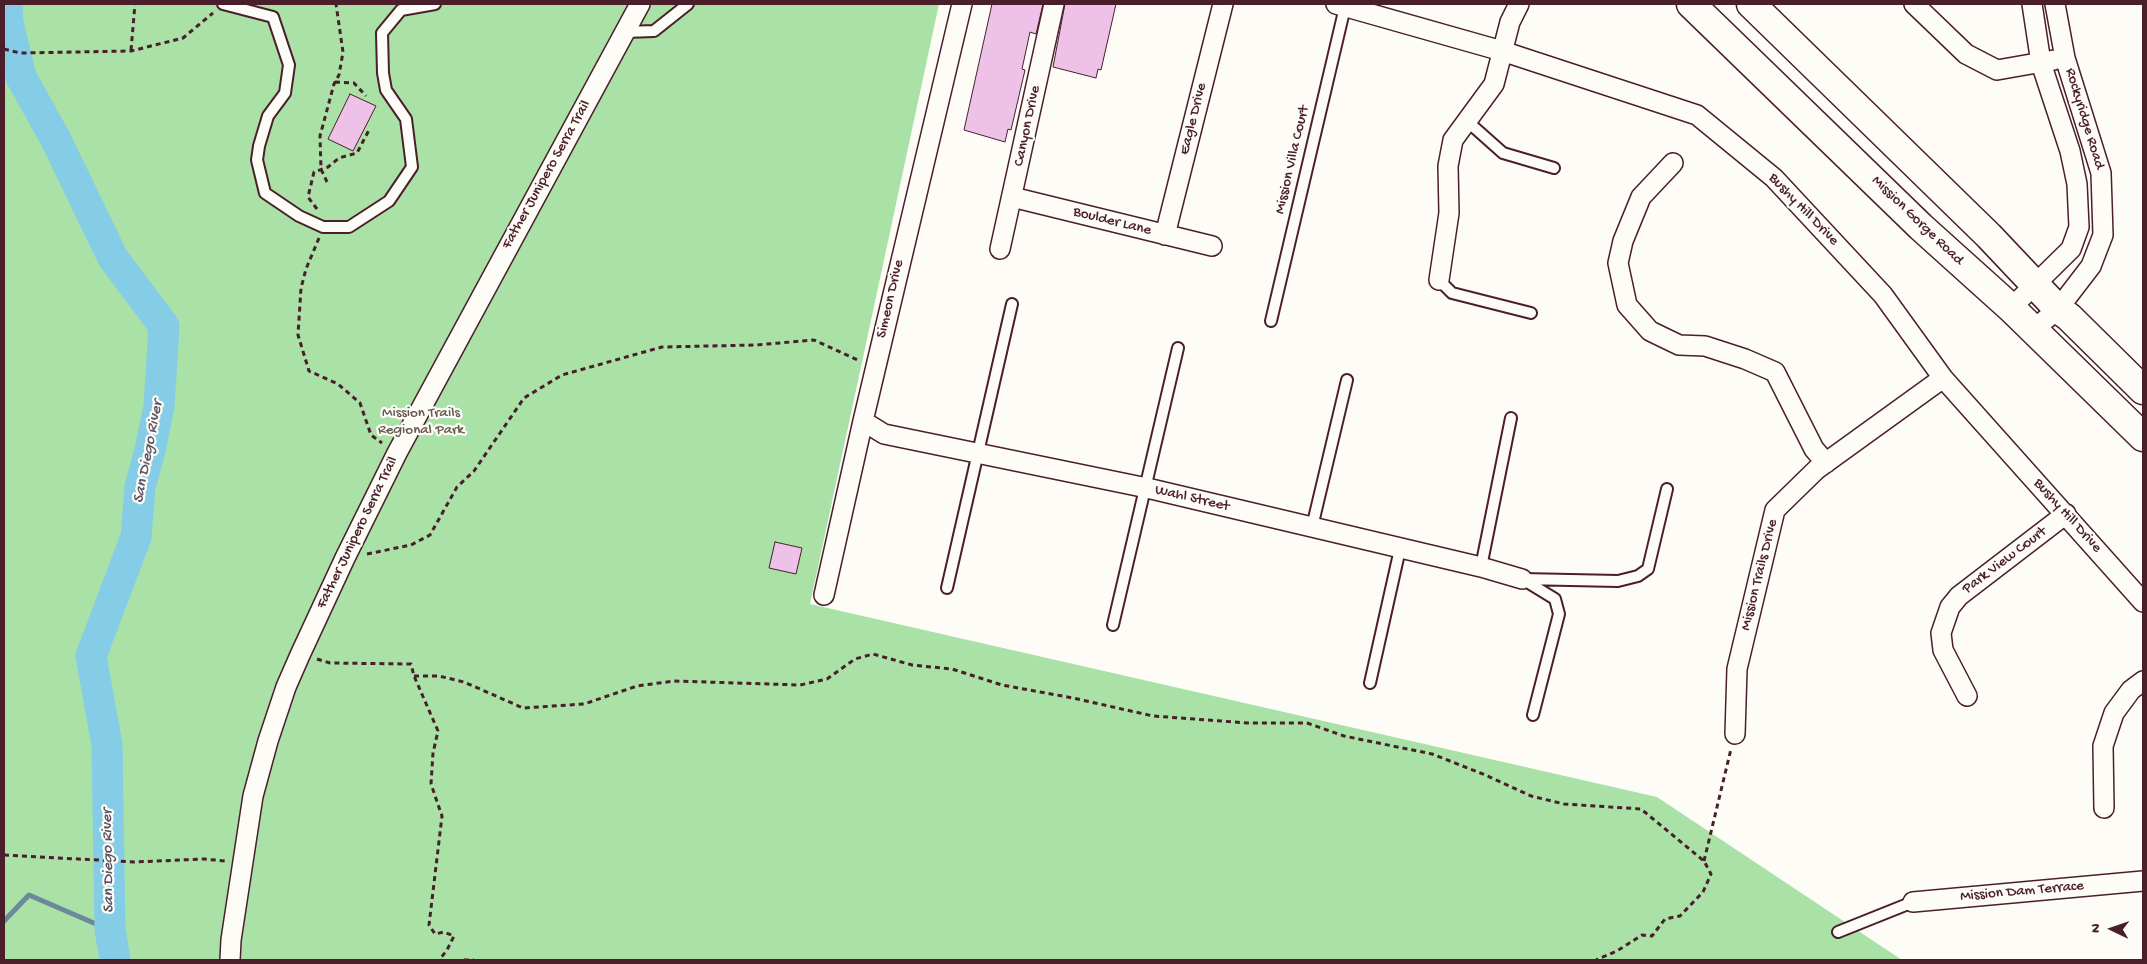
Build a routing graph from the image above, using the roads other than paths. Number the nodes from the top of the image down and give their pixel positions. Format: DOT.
graph roads {
  1 [pos="223,4"];
  2 [pos="435,4"];
  3 [pos="640,4"];
  4 [pos="688,4"];
  5 [pos="962,4"];
  6 [pos="1054,4"];
  7 [pos="1223,4"];
  8 [pos="1519,4"];
  9 [pos="1691,4"];
  10 [pos="1751,4"];
  11 [pos="1914,4"];
  12 [pos="2032,4"];
  13 [pos="2054,4"];
  14 [pos="1341,5"];
  15 [pos="625,32"];
  16 [pos="1502,50"];
  17 [pos="2065,58"];
  18 [pos="2041,63"];
  19 [pos="1467,122"];
  20 [pos="1674,163"];
  21 [pos="1554,168"];
  22 [pos="1012,197"];
  23 [pos="2079,227"];
  24 [pos="1166,235"];
  25 [pos="2103,235"];
  26 [pos="1212,246"];
  27 [pos="1000,249"];
  28 [pos="1439,280"];
  29 [pos="2035,285"];
  30 [pos="1012,304"];
  31 [pos="2011,308"];
  32 [pos="2058,309"];
  33 [pos="1531,313"];
  34 [pos="1271,321"];
  35 [pos="2033,330"];
  36 [pos="1178,348"];
  37 [pos="1943,378"];
  38 [pos="1347,380"];
  39 [pos="2143,390"];
  40 [pos="1512,418"];
  41 [pos="862,421"];
  42 [pos="2143,437"];
  43 [pos="978,454"];
  44 [pos="1826,463"];
  45 [pos="1147,488"];
  46 [pos="1667,489"];
  47 [pos="2066,514"];
  48 [pos="1312,526"];
  49 [pos="1400,549"];
  50 [pos="1481,567"];
  51 [pos="1522,579"];
  52 [pos="947,588"];
  53 [pos="824,595"];
  54 [pos="2143,602"];
  55 [pos="1113,625"];
  56 [pos="2143,681"];
  57 [pos="1370,683"];
  58 [pos="1967,696"];
  59 [pos="1533,715"];
  60 [pos="1735,734"];
  61 [pos="2104,808"];
  62 [pos="2137,882"];
  63 [pos="1913,902"];
  64 [pos="1838,932"];
  65 [pos="230,960"];
  1 -- 2 [label="lane"];
  3 -- 15 [label="street, Father Junipero Serra Trail"];
  4 -- 15 [label="lane"];
  5 -- 41 [label="street, Simeon Drive"];
  6 -- 22 [label="street, Canyon Drive"];
  7 -- 24 [label="street, Eagle Drive"];
  8 -- 16 [label="street"];
  9 -- 31 [label="main road, Mission Gorge Road"];
  10 -- 29 [label="main road"];
  11 -- 18 [label="street"];
  12 -- 18 [label="street, Rockyridge Road"];
  13 -- 17 [label="street, Rockyridge Road"];
  14 -- 16 [label="street, Bushy Hill Drive"];
  14 -- 34 [label="lane, Mission Villa Court"];
  15 -- 65 [label="street, Father Junipero Serra Trail"];
  16 -- 19 [label="street"];
  16 -- 37 [label="street, Bushy Hill Drive"];
  17 -- 18 [label="street"];
  17 -- 25 [label="street, Rockyridge Road"];
  18 -- 23 [label="street, Rockyridge Road"];
  19 -- 21 [label="lane"];
  19 -- 28 [label="street"];
  20 -- 44 [label="street"];
  22 -- 24 [label="street, Boulder Lane"];
  22 -- 27 [label="street, Canyon Drive"];
  23 -- 25 [label="street"];
  23 -- 29 [label="street, Rockyridge Road"];
  24 -- 26 [label="street, Boulder Lane"];
  25 -- 32 [label="street, Rockyridge Road"];
  28 -- 33 [label="lane"];
  29 -- 31 [label="street, Rockyridge Road"];
  29 -- 32 [label="main road"];
  30 -- 43 [label="lane"];
  31 -- 35 [label="main road, Mission Gorge Road"];
  32 -- 35 [label="street, Rockyridge Road"];
  32 -- 39 [label="main road"];
  35 -- 42 [label="main road, Mission Gorge Road"];
  36 -- 45 [label="lane"];
  37 -- 44 [label="street, Mission Trails Drive"];
  37 -- 47 [label="street, Bushy Hill Drive"];
  38 -- 48 [label="lane"];
  40 -- 50 [label="lane"];
  41 -- 43 [label="street, Wahl Street"];
  41 -- 53 [label="street, Simeon Drive"];
  43 -- 45 [label="street, Wahl Street"];
  43 -- 52 [label="lane"];
  44 -- 60 [label="street, Mission Trails Drive"];
  45 -- 48 [label="street, Wahl Street"];
  45 -- 55 [label="lane"];
  46 -- 51 [label="lane"];
  47 -- 54 [label="street, Bushy Hill Drive"];
  47 -- 58 [label="street, Park View Court"];
  48 -- 49 [label="street, Wahl Street"];
  49 -- 50 [label="street, Wahl Street"];
  49 -- 57 [label="lane"];
  50 -- 51 [label="street, Wahl Street"];
  51 -- 59 [label="lane"];
  56 -- 61 [label="street"];
  62 -- 63 [label="street, Mission Dam Terrace"];
  63 -- 64 [label="lane"];
}
